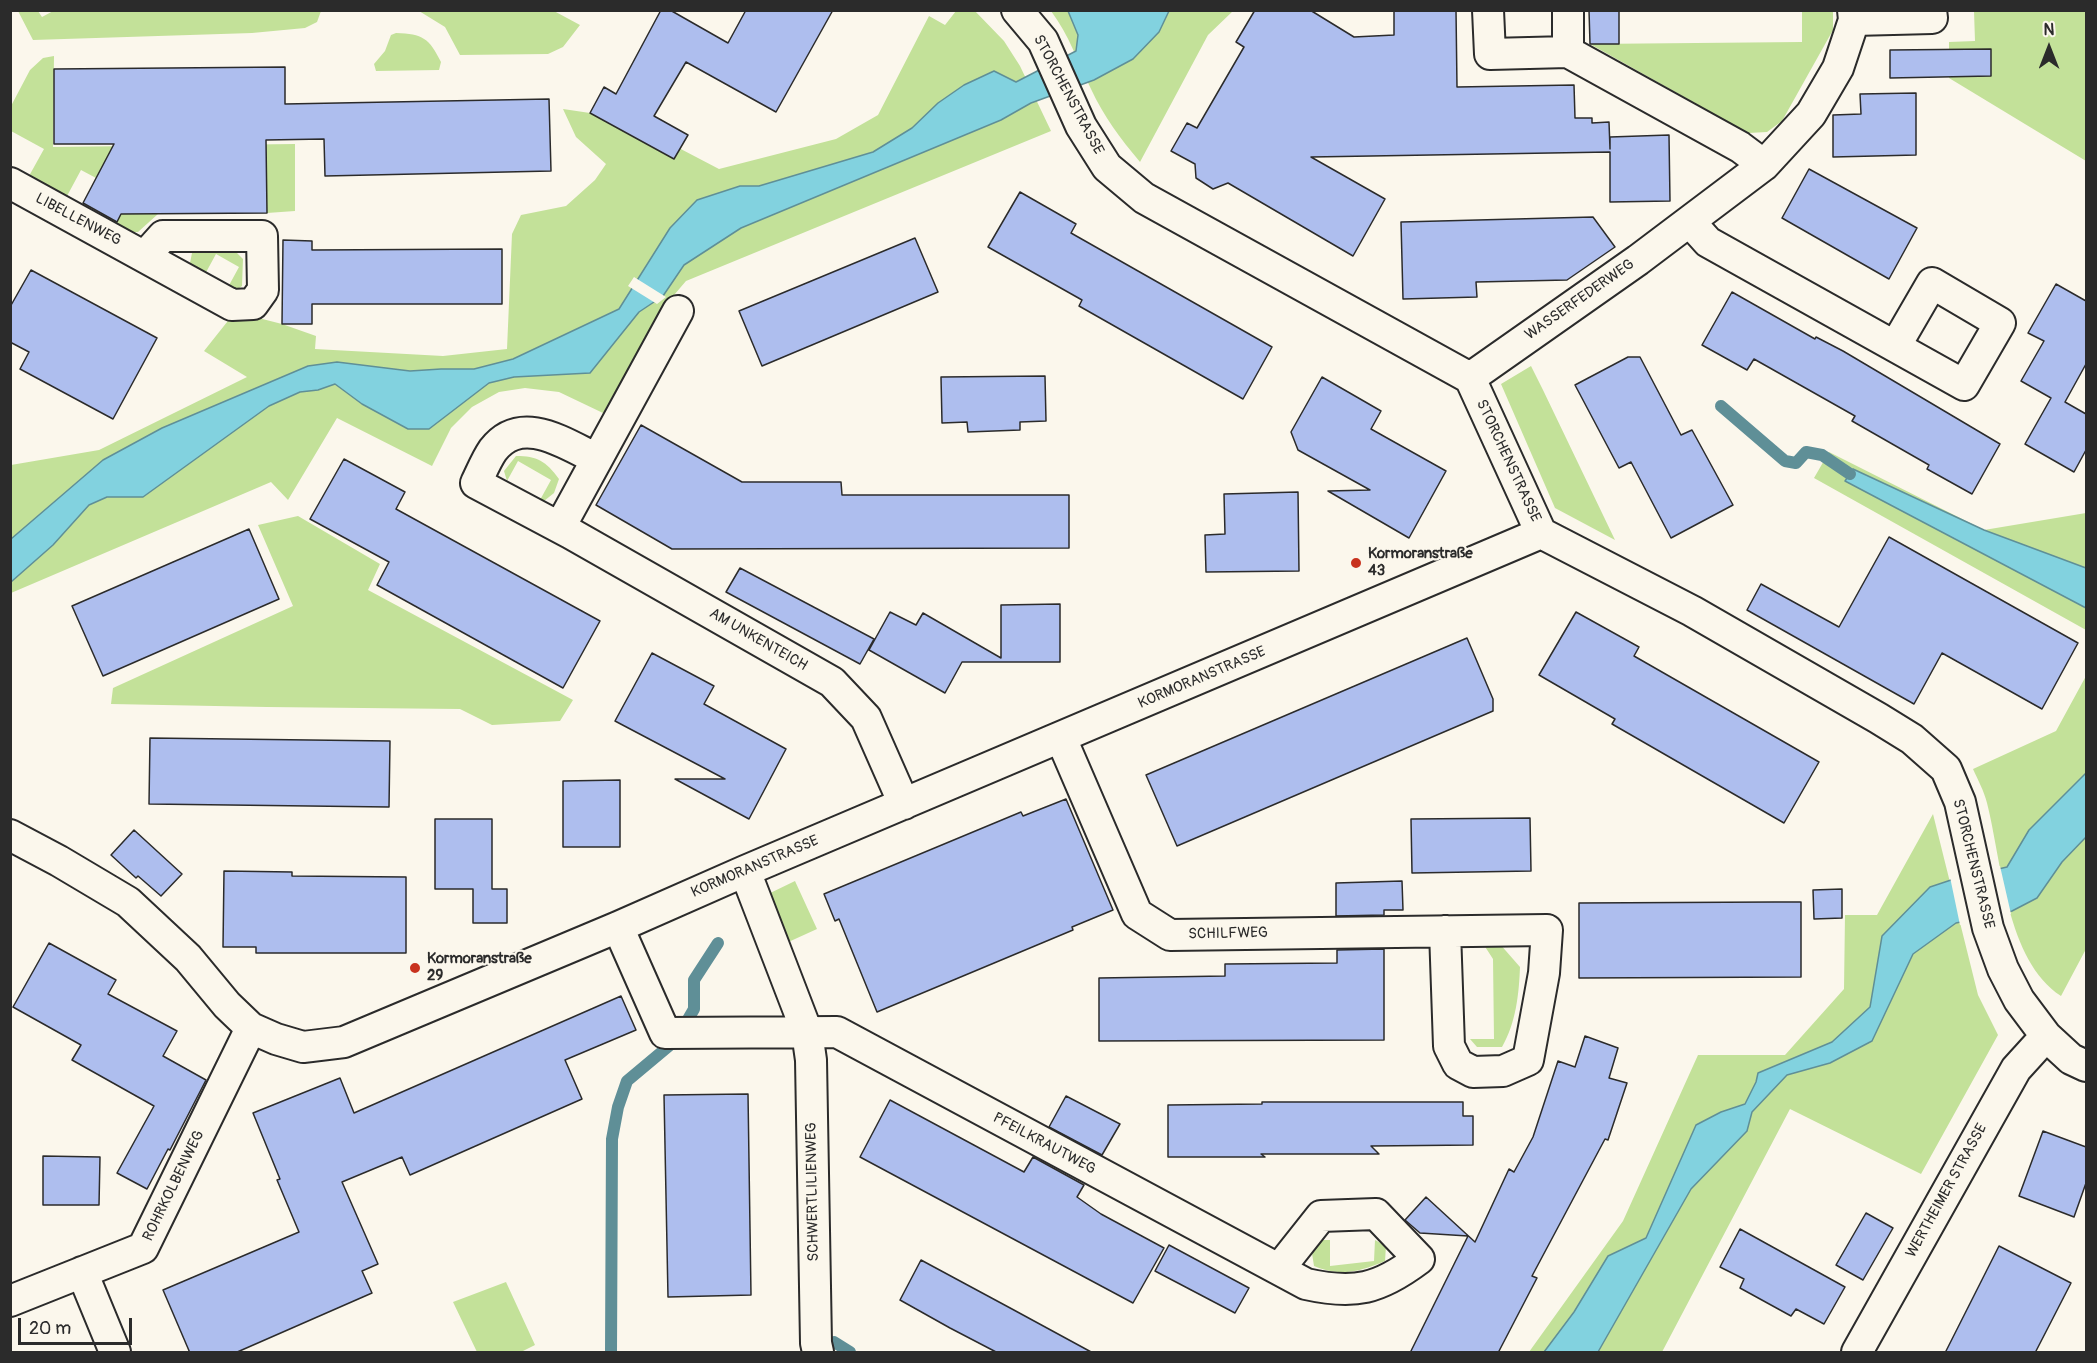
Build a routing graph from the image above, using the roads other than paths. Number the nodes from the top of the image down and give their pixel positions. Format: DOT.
graph roads {
  1 [pos="1017,10"];
  2 [pos="1488,10"];
  3 [pos="1568,10"];
  4 [pos="1931,10"];
  5 [pos="1854,15"];
  6 [pos="1568,52"];
  7 [pos="1764,165"];
  8 [pos="10,183"];
  9 [pos="1690,222"];
  10 [pos="146,256"];
  11 [pos="678,311"];
  12 [pos="1896,345"];
  13 [pos="1470,378"];
  14 [pos="597,459"];
  15 [pos="560,527"];
  16 [pos="1540,533"];
  17 [pos="1061,738"];
  18 [pos="904,804"];
  19 [pos="10,835"];
  20 [pos="745,871"];
  21 [pos="618,927"];
  22 [pos="1445,931"];
  23 [pos="251,1028"];
  24 [pos="807,1032"];
  25 [pos="2046,1036"];
  26 [pos="2086,1066"];
  27 [pos="1279,1269"];
  28 [pos="82,1272"];
  29 [pos="10,1301"];
  30 [pos="115,1353"];
  31 [pos="818,1353"];
  32 [pos="1857,1353"];
  1 -- 13 [label="street, STORCHENSTRASSE"];
  2 -- 6 [label="street"];
  3 -- 6 [label="street"];
  4 -- 5 [label="street, WASSERFEDERWEG"];
  5 -- 7 [label="street, WASSERFEDERWEG"];
  6 -- 7 [label="street"];
  7 -- 9 [label="street, WASSERFEDERWEG"];
  8 -- 10 [label="street, LIBELLENWEG"];
  9 -- 12 [label="street"];
  9 -- 13 [label="street, WASSERFEDERWEG"];
  11 -- 14 [label="street"];
  13 -- 16 [label="street, STORCHENSTRASSE"];
  14 -- 15 [label="street"];
  14 -- 15 [label="street, AM UNKENTEICH"];
  15 -- 18 [label="street, AM UNKENTEICH"];
  16 -- 17 [label="street, KORMORANSTRASSE"];
  16 -- 25 [label="street, STORCHENSTRASSE"];
  17 -- 18 [label="street, KORMORANSTRASSE"];
  17 -- 22 [label="street, SCHILFWEG"];
  18 -- 20 [label="street, KORMORANSTRASSE"];
  19 -- 23 [label="street, KORMORANSTRASSE"];
  20 -- 21 [label="street, KORMORANSTRASSE"];
  20 -- 24 [label="street, SCHWERTLILIENWEG"];
  21 -- 23 [label="street, KORMORANSTRASSE"];
  21 -- 24 [label="street"];
  22 -- 22 [label="street, SCHILFWEG"];
  23 -- 28 [label="street, ROHRKOLBENWEG"];
  24 -- 27 [label="street, PFEILKRAUTWEG"];
  24 -- 31 [label="street, SCHWERTLILIENWEG"];
  25 -- 26 [label="street, STORCHENSTRASSE"];
  25 -- 32 [label="street, WERTHEIMER STRASSE"];
  28 -- 29 [label="street, ROHRKOLBENWEG"];
  28 -- 30 [label="street"];
}
